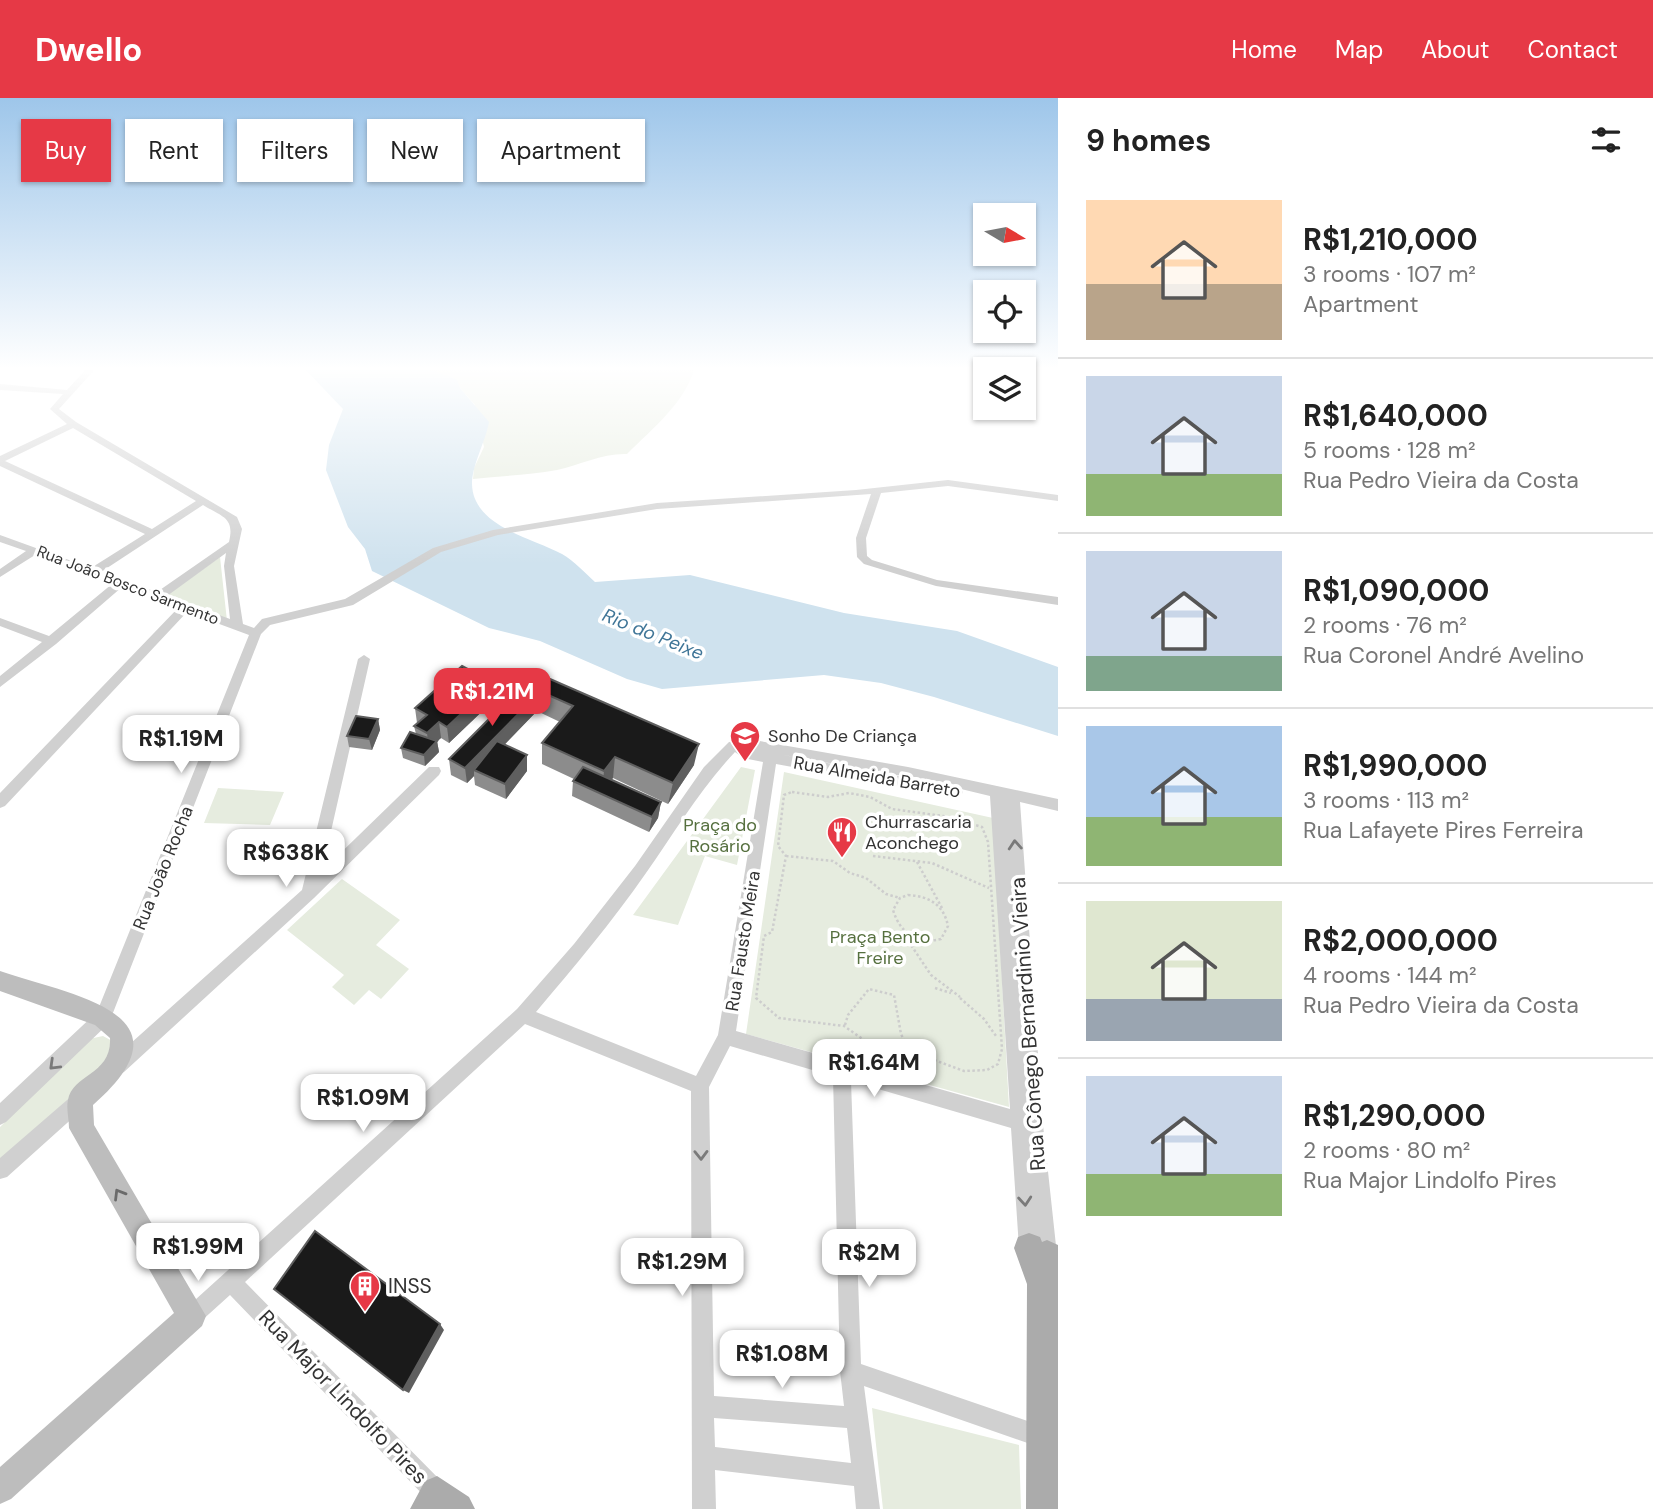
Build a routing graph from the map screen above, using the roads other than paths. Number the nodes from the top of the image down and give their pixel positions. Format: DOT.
graph roads {
  1 [pos="58,432"];
  2 [pos="87,432"];
  3 [pos="0,448"];
  4 [pos="26,448"];
  5 [pos="0,461"];
  6 [pos="877,491"];
  7 [pos="1058,498"];
  8 [pos="204,500"];
  9 [pos="152,533"];
  10 [pos="0,538"];
  11 [pos="232,544"];
  12 [pos="35,550"];
  13 [pos="93,572"];
  14 [pos="0,575"];
  15 [pos="120,583"];
  16 [pos="159,596"];
  17 [pos="1058,601"];
  18 [pos="185,607"];
  19 [pos="0,622"];
  20 [pos="237,626"];
  21 [pos="256,633"];
  22 [pos="52,641"];
  23 [pos="364,659"];
  24 [pos="0,683"];
  25 [pos="772,753"];
  26 [pos="433,771"];
  27 [pos="1005,797"];
  28 [pos="0,803"];
  29 [pos="1058,805"];
  30 [pos="309,893"];
  31 [pos="0,981"];
  32 [pos="523,1015"];
  33 [pos="103,1017"];
  34 [pos="726,1037"];
  35 [pos="118,1066"];
  36 [pos="842,1070"];
  37 [pos="700,1086"];
  38 [pos="80,1100"];
  39 [pos="0,1116"];
  40 [pos="1026,1122"];
  41 [pos="0,1170"];
  42 [pos="1044,1262"];
  43 [pos="231,1282"];
  44 [pos="192,1316"];
  45 [pos="850,1371"];
  46 [pos="704,1406"];
  47 [pos="856,1418"];
  48 [pos="1041,1437"];
  49 [pos="704,1457"];
  50 [pos="864,1476"];
  51 [pos="0,1488"];
  52 [pos="441,1504"];
  53 [pos="705,1509"];
  54 [pos="868,1509"];
  55 [pos="1044,1509"];
  1 -- 4 [label="street"];
  2 -- 8 [label="street"];
  3 -- 4 [label="street"];
  4 -- 5 [label="street"];
  5 -- 9 [label="street"];
  6 -- 7 [label="street"];
  6 -- 17 [label="street"];
  6 -- 21 [label="street"];
  8 -- 9 [label="street"];
  8 -- 11 [label="street"];
  9 -- 13 [label="street"];
  10 -- 12 [label="street, Rua João Bosco Sarmento"];
  11 -- 16 [label="street"];
  11 -- 20 [label="street"];
  12 -- 13 [label="street, Rua João Bosco Sarmento"];
  12 -- 14 [label="street"];
  13 -- 15 [label="street, Rua João Bosco Sarmento"];
  15 -- 16 [label="street, Rua João Bosco Sarmento"];
  15 -- 22 [label="street"];
  16 -- 18 [label="street, Rua João Bosco Sarmento"];
  18 -- 20 [label="street, Rua João Bosco Sarmento"];
  18 -- 28 [label="street"];
  19 -- 22 [label="street"];
  20 -- 21 [label="street, Rua João Bosco Sarmento"];
  21 -- 33 [label="street, Rua João Rocha"];
  22 -- 24 [label="street"];
  23 -- 30 [label="street"];
  25 -- 27 [label="street, Rua Almeida Barreto"];
  25 -- 32 [label="street, Rua Almeida Barreto"];
  25 -- 34 [label="street, Rua Fausto Meira"];
  26 -- 30 [label="street"];
  27 -- 29 [label="street, Rua Almeida Barreto"];
  27 -- 40 [label="street, Rua Cônego Bernardinio Vieira"];
  30 -- 35 [label="street"];
  31 -- 33 [label="street"];
  32 -- 37 [label="street"];
  32 -- 43 [label="street"];
  33 -- 35 [label="street"];
  33 -- 39 [label="street, one-way"];
  34 -- 36 [label="street"];
  34 -- 37 [label="street, Rua Fausto Meira"];
  35 -- 38 [label="street"];
  36 -- 40 [label="street"];
  36 -- 45 [label="street"];
  37 -- 46 [label="street, one-way"];
  38 -- 41 [label="street"];
  44 -- 38 [label="street, one-way"];
  40 -- 42 [label="street, Rua Cônego Bernardinio Vieira"];
  42 -- 48 [label="main road"];
  43 -- 44 [label="street"];
  43 -- 52 [label="street, Rua Major Lindolfo Pires"];
  44 -- 51 [label="street"];
  45 -- 47 [label="street"];
  45 -- 48 [label="street"];
  46 -- 47 [label="street"];
  46 -- 49 [label="street"];
  47 -- 50 [label="street"];
  48 -- 55 [label="main road"];
  49 -- 50 [label="street"];
  49 -- 53 [label="street"];
  50 -- 54 [label="street"];
}
